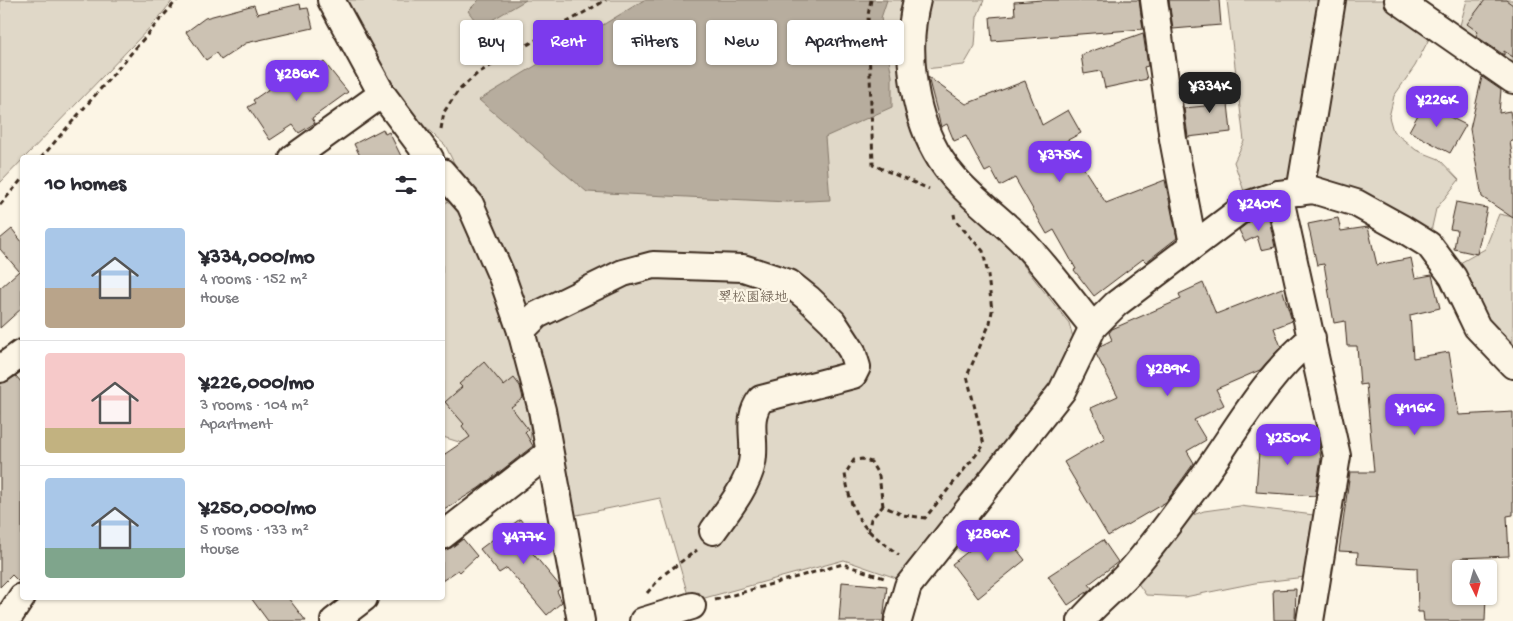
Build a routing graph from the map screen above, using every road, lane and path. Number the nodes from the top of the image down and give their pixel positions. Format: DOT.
graph roads {
  1 [pos="177,0"];
  2 [pos="332,0"];
  3 [pos="606,0"];
  4 [pos="871,0"];
  5 [pos="917,0"];
  6 [pos="1154,0"];
  7 [pos="1332,0"];
  8 [pos="1398,0"];
  9 [pos="1513,80"];
  10 [pos="382,94"];
  11 [pos="428,154"];
  12 [pos="44,155"];
  13 [pos="297,155"];
  14 [pos="445,175"];
  15 [pos="20,181"];
  16 [pos="930,190"];
  17 [pos="1289,193"];
  18 [pos="0,205"];
  19 [pos="953,211"];
  20 [pos="1193,244"];
  21 [pos="1093,327"];
  22 [pos="521,331"];
  23 [pos="1312,338"];
  24 [pos="20,354"];
  25 [pos="1513,365"];
  26 [pos="0,369"];
  27 [pos="549,453"];
  28 [pos="883,506"];
  29 [pos="713,531"];
  30 [pos="868,532"];
  31 [pos="445,534"];
  32 [pos="914,579"];
  33 [pos="645,595"];
  34 [pos="20,599"];
  35 [pos="361,600"];
  36 [pos="692,606"];
  37 [pos="6,621"];
  38 [pos="334,621"];
  39 [pos="581,621"];
  40 [pos="643,621"];
  41 [pos="898,621"];
  42 [pos="1081,621"];
  43 [pos="1310,621"];
  1 -- 12 [label="path"];
  2 -- 10 [label="street"];
  3 -- 11 [label="path"];
  4 -- 16 [label="path"];
  5 -- 21 [label="street"];
  6 -- 20 [label="street"];
  7 -- 17 [label="street"];
  8 -- 9 [label="street"];
  10 -- 11 [label="street"];
  10 -- 13 [label="street"];
  14 -- 22 [label="street"];
  15 -- 18 [label="path"];
  17 -- 20 [label="street"];
  17 -- 23 [label="street"];
  17 -- 25 [label="street"];
  19 -- 28 [label="path"];
  20 -- 21 [label="street"];
  21 -- 32 [label="street"];
  22 -- 27 [label="street"];
  22 -- 29 [label="street"];
  23 -- 42 [label="street"];
  23 -- 43 [label="street"];
  24 -- 26 [label="street"];
  27 -- 31 [label="street"];
  27 -- 39 [label="street"];
  28 -- 30 [label="path"];
  28 -- 30 [label="path"];
  29 -- 33 [label="path"];
  30 -- 32 [label="path"];
  32 -- 36 [label="path"];
  32 -- 41 [label="street"];
  34 -- 37 [label="street"];
  35 -- 38 [label="street"];
  36 -- 40 [label="street"];
}
